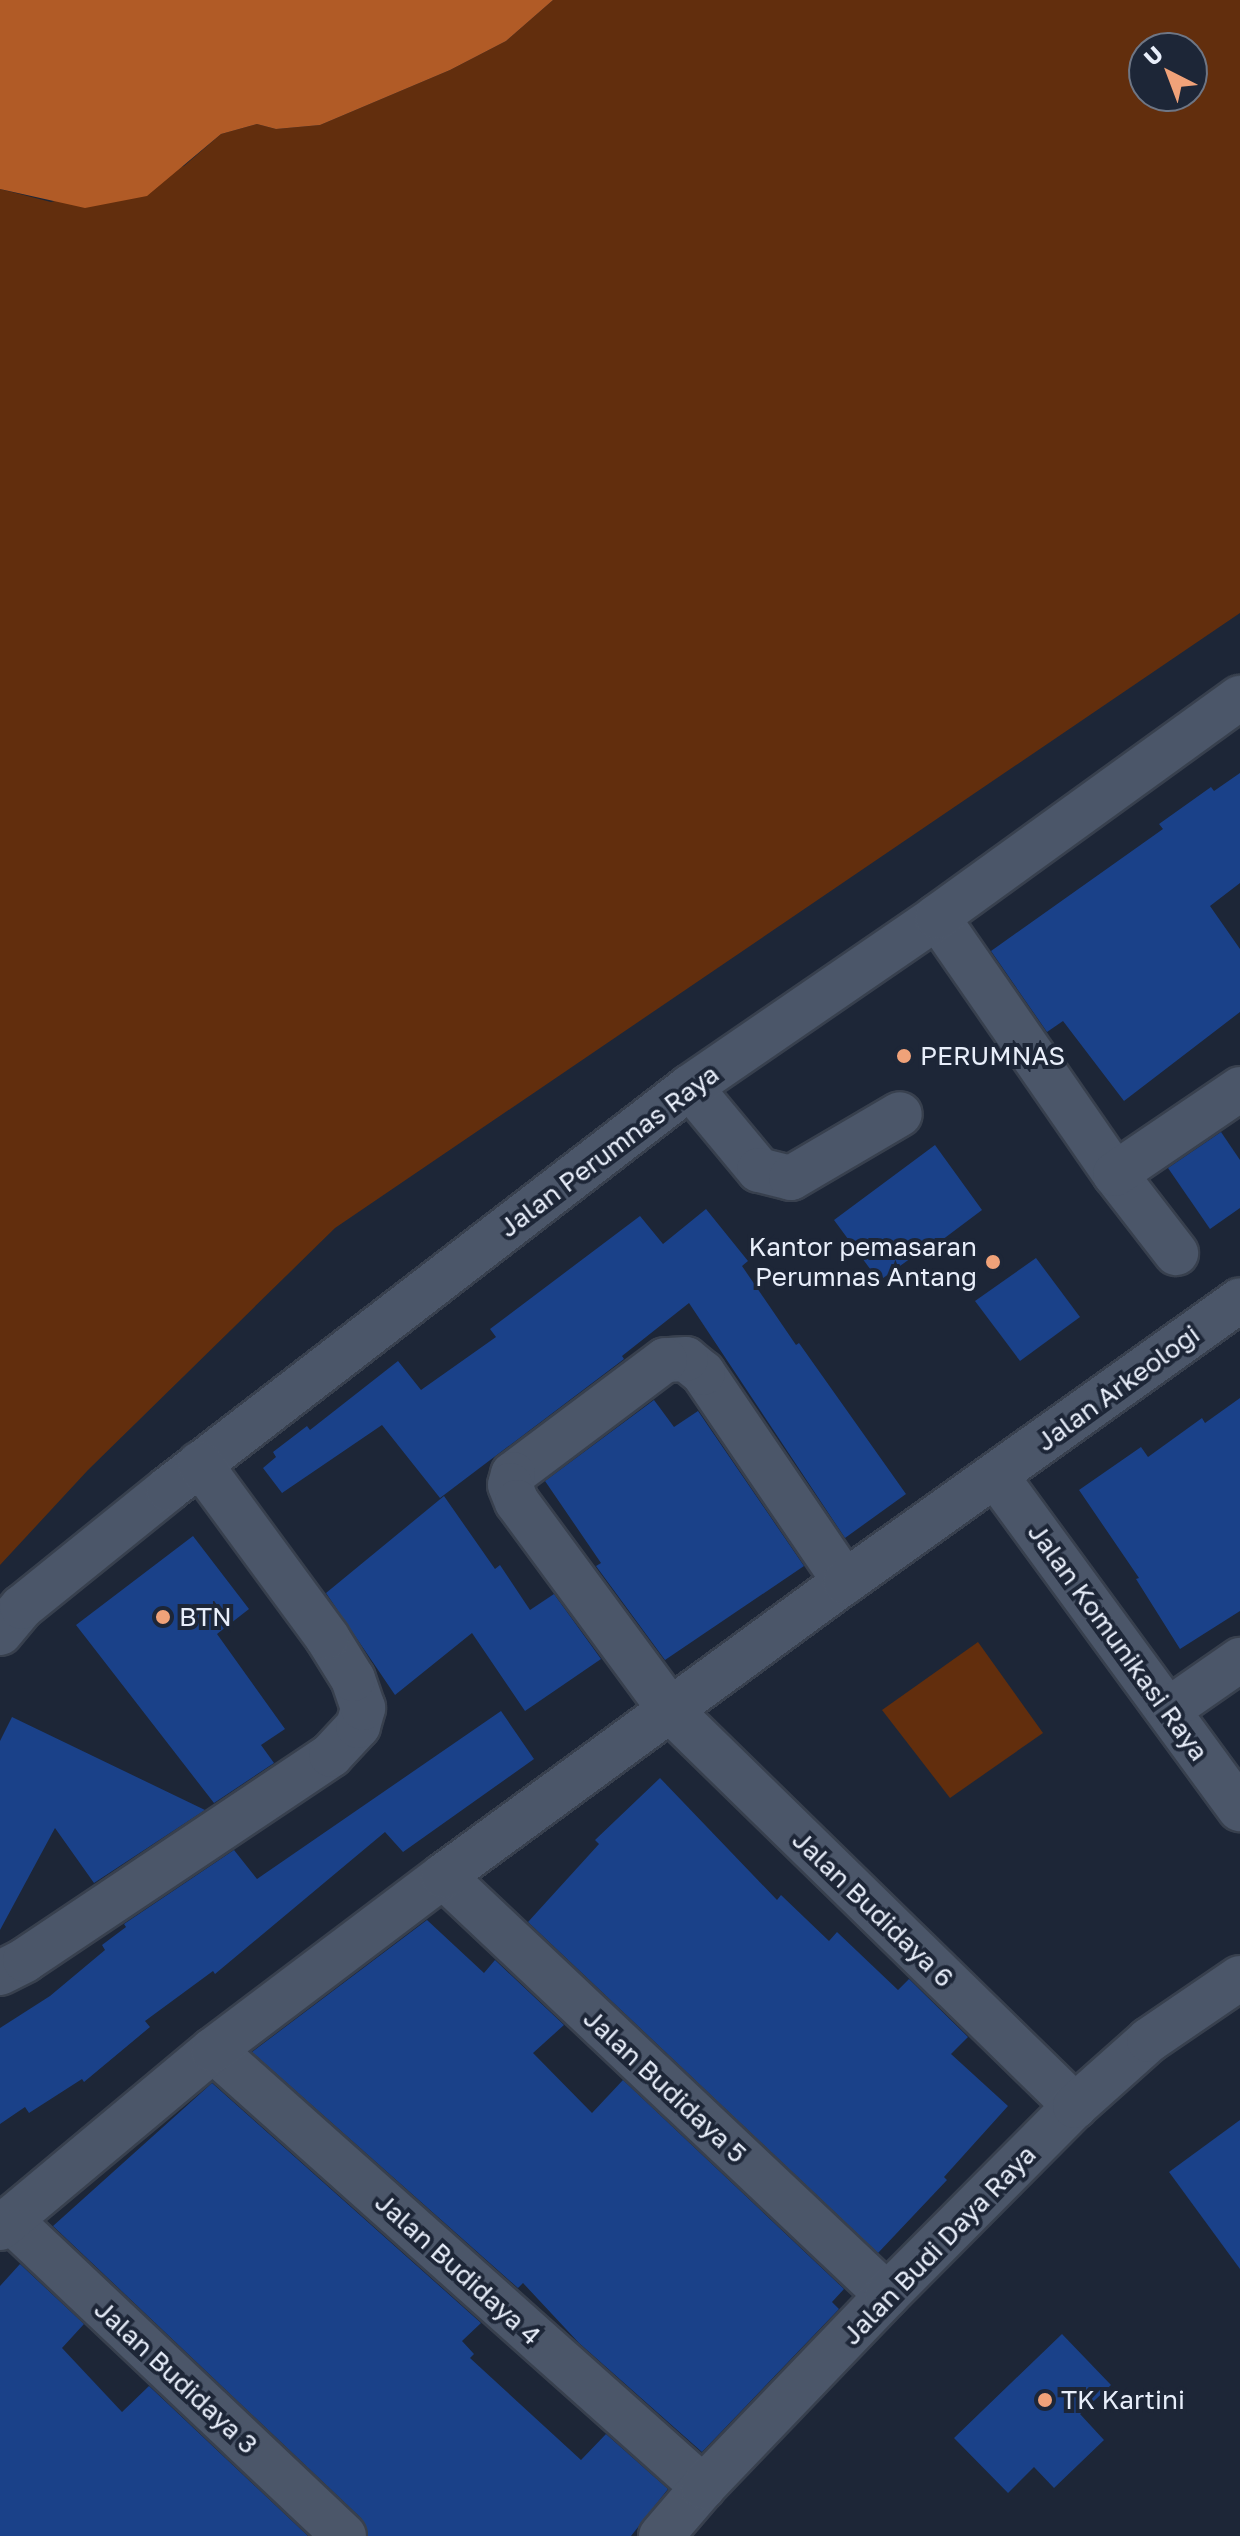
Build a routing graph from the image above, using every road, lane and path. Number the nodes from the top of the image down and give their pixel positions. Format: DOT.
graph roads {
  1 [pos="1240,698"];
  2 [pos="937,917"];
  3 [pos="690,1087"];
  4 [pos="1240,1089"];
  5 [pos="900,1114"];
  6 [pos="1115,1174"];
  7 [pos="1176,1253"];
  8 [pos="1240,1300"];
  9 [pos="200,1464"];
  10 [pos="996,1476"];
  11 [pos="845,1582"];
  12 [pos="0,1633"];
  13 [pos="1240,1660"];
  14 [pos="1168,1710"];
  15 [pos="672,1712"];
  16 [pos="1240,1809"];
  17 [pos="443,1876"];
  18 [pos="0,1973"];
  19 [pos="1240,1978"];
  20 [pos="213,2050"];
  21 [pos="1075,2106"];
  22 [pos="4,2224"];
  23 [pos="887,2295"];
  24 [pos="703,2487"];
  25 [pos="665,2535"];
  26 [pos="344,2536"];
  1 -- 2 [label="street, Jalan Perumnas Raya"];
  2 -- 3 [label="street, Jalan Perumnas Raya"];
  2 -- 6 [label="street"];
  3 -- 5 [label="street"];
  3 -- 9 [label="street, Jalan Perumnas Raya"];
  4 -- 6 [label="street"];
  6 -- 7 [label="street"];
  8 -- 10 [label="street, Jalan Arkeologi"];
  9 -- 12 [label="street, Jalan Perumnas Raya"];
  9 -- 18 [label="street"];
  10 -- 11 [label="street, Jalan Arkeologi"];
  10 -- 14 [label="street, Jalan Komunikasi Raya"];
  11 -- 15 [label="street, Jalan Arkeologi"];
  11 -- 15 [label="street, Jalan Budidaya 6"];
  13 -- 14 [label="street"];
  14 -- 16 [label="street, Jalan Komunikasi Raya"];
  15 -- 17 [label="street, Jalan Arkeologi"];
  15 -- 21 [label="street, Jalan Budidaya 6"];
  17 -- 20 [label="street, Jalan Arkeologi"];
  17 -- 23 [label="street, Jalan Budidaya 5"];
  19 -- 21 [label="street, Jalan Budi Daya Raya"];
  20 -- 22 [label="street, Jalan Arkeologi"];
  20 -- 24 [label="street, Jalan Budidaya 4"];
  21 -- 23 [label="street, Jalan Budi Daya Raya"];
  22 -- 26 [label="street, Jalan Budidaya 3"];
  23 -- 24 [label="street, Jalan Budi Daya Raya"];
  24 -- 25 [label="street, Jalan Budi Daya Raya"];
}
